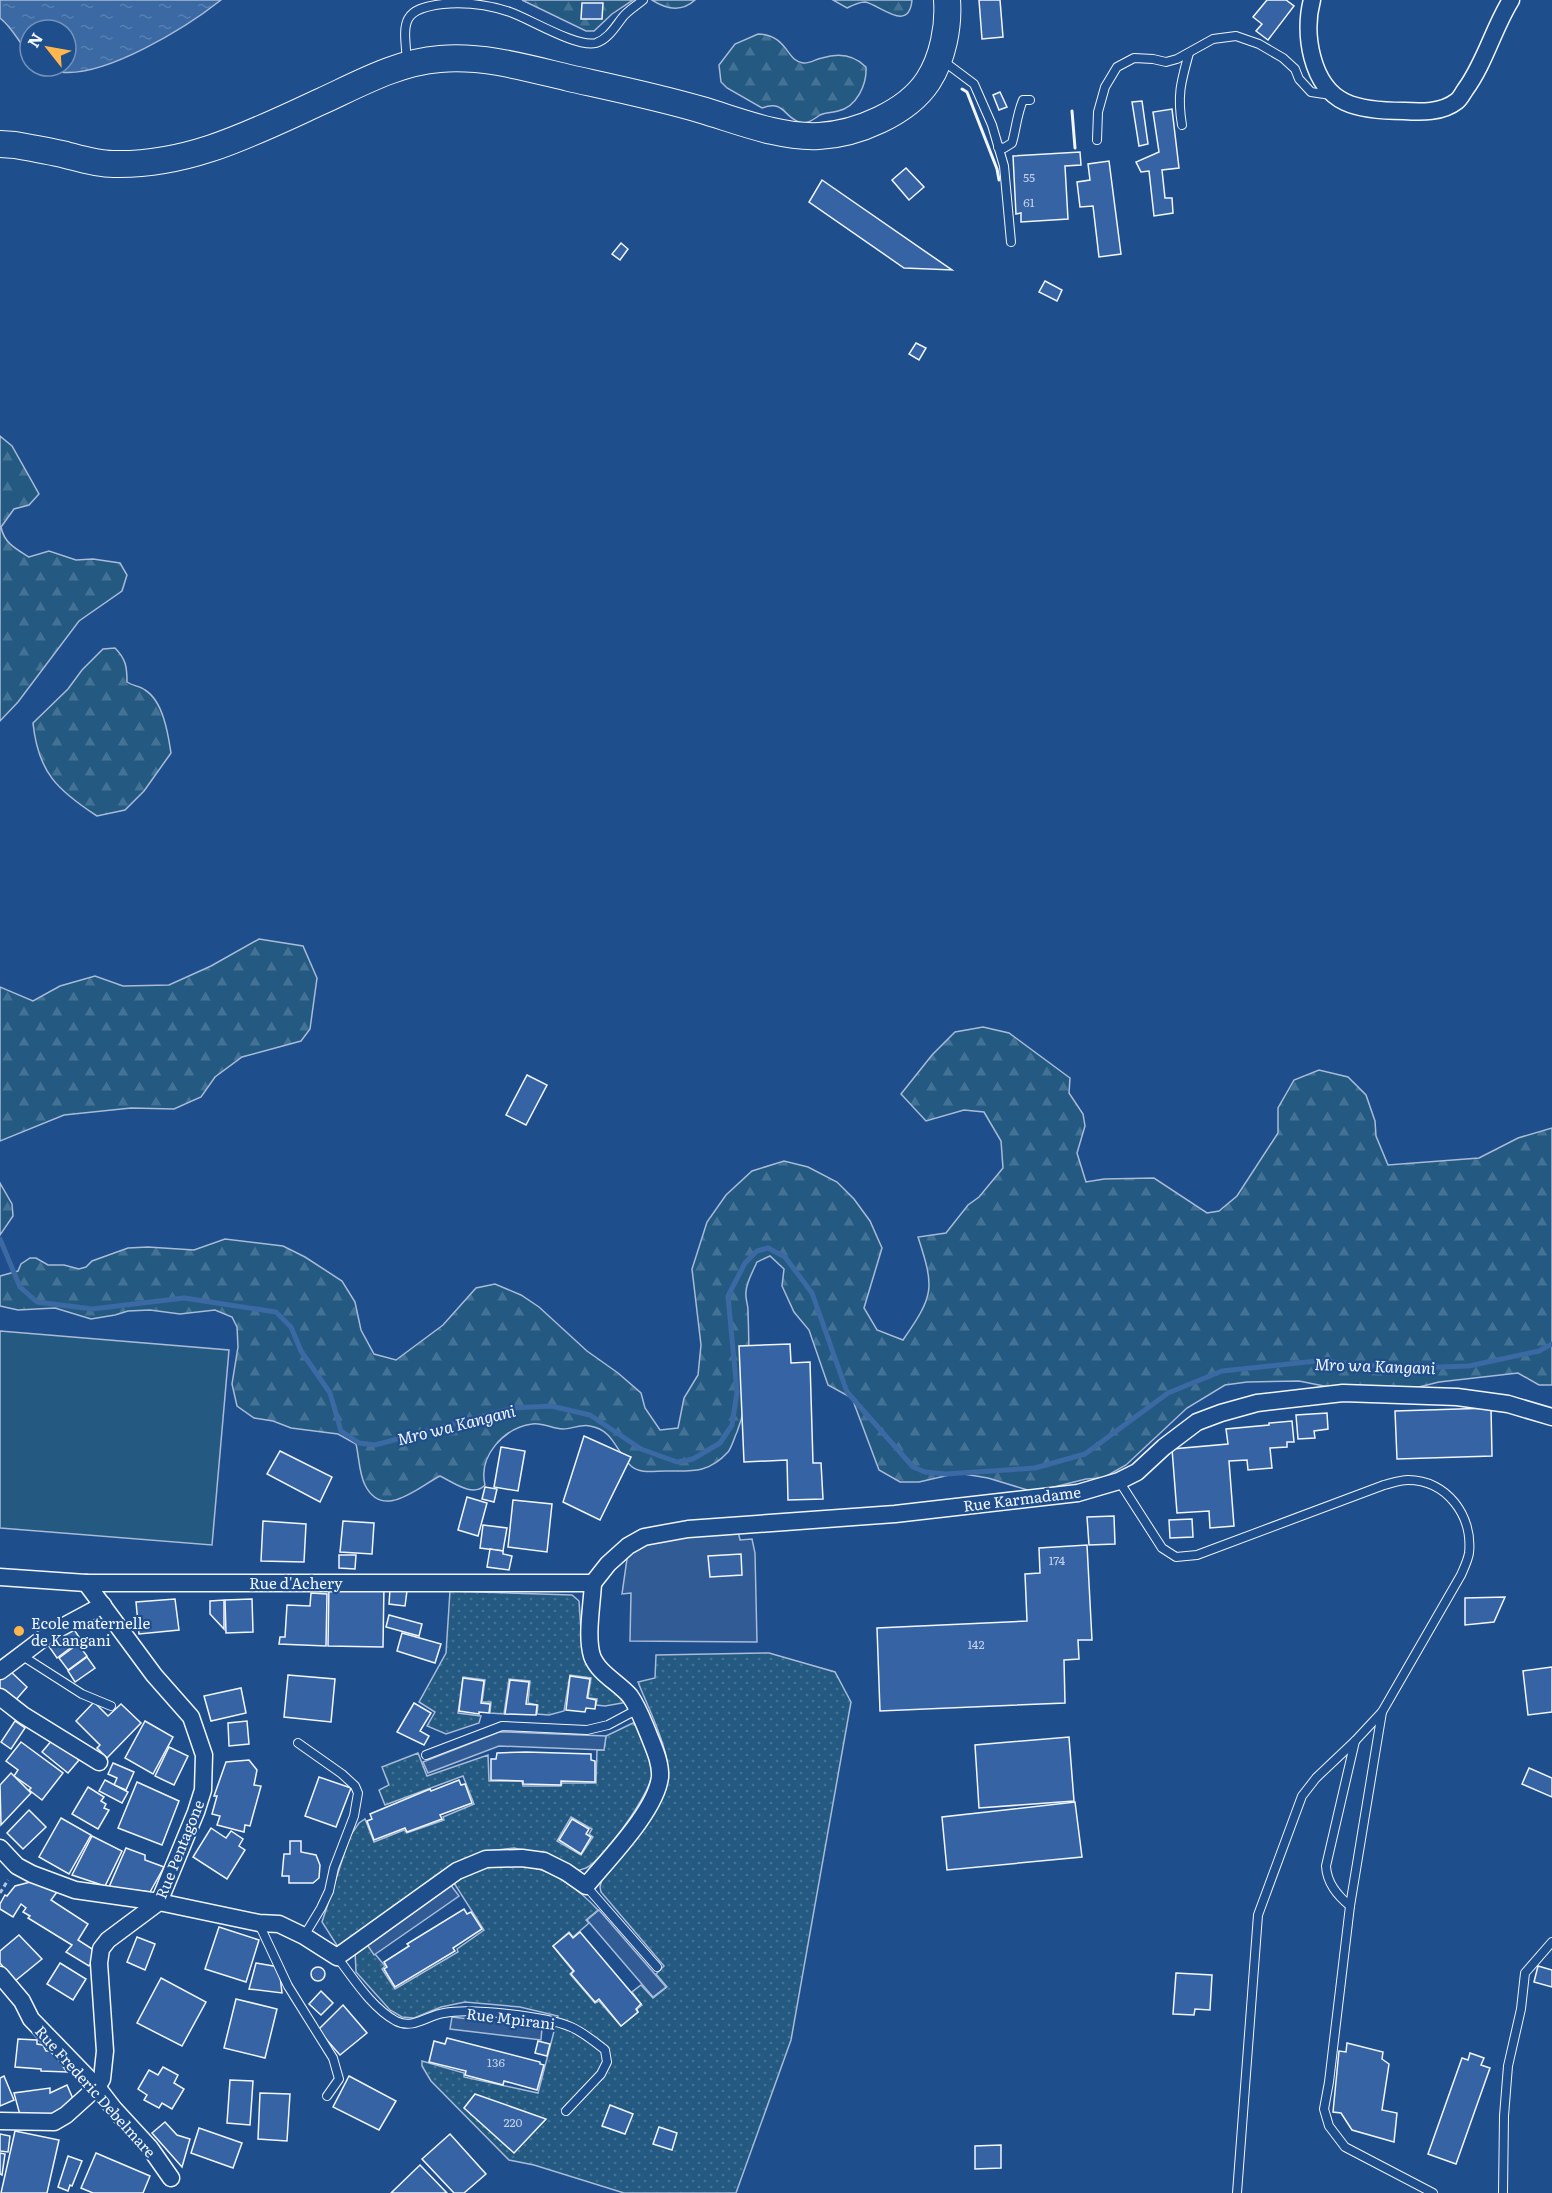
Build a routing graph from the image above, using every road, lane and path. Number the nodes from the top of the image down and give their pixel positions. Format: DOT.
graph roads {
  1 [pos="643,0"];
  2 [pos="947,0"];
  3 [pos="1312,0"];
  4 [pos="1510,0"];
  5 [pos="1189,53"];
  6 [pos="939,58"];
  7 [pos="407,65"];
  8 [pos="1334,95"];
  9 [pos="1030,100"];
  10 [pos="1182,125"];
  11 [pos="1097,140"];
  12 [pos="0,144"];
  13 [pos="998,147"];
  14 [pos="1011,242"];
  15 [pos="1552,1418"];
  16 [pos="1119,1481"];
  17 [pos="0,1577"];
  18 [pos="86,1583"];
  19 [pos="592,1583"];
  20 [pos="103,1605"];
  21 [pos="21,1655"];
  22 [pos="0,1671"];
  23 [pos="0,1697"];
  24 [pos="111,1706"];
  25 [pos="638,1709"];
  26 [pos="1382,1712"];
  27 [pos="1355,1741"];
  28 [pos="298,1743"];
  29 [pos="426,1755"];
  30 [pos="99,1762"];
  31 [pos="0,1848"];
  32 [pos="586,1886"];
  33 [pos="159,1902"];
  34 [pos="1350,1906"];
  35 [pos="259,1923"];
  36 [pos="304,1936"];
  37 [pos="1552,1942"];
  38 [pos="337,1957"];
  39 [pos="657,1967"];
  40 [pos="0,1976"];
  41 [pos="97,2087"];
  42 [pos="327,2096"];
  43 [pos="566,2111"];
  44 [pos="0,2121"];
  45 [pos="171,2178"];
  46 [pos="1237,2193"];
  47 [pos="1433,2193"];
  48 [pos="1503,2193"];
  1 -- 7 [label="lane"];
  2 -- 6 [label="main road"];
  3 -- 8 [label="street"];
  4 -- 8 [label="street"];
  5 -- 8 [label="lane"];
  5 -- 10 [label="lane"];
  5 -- 11 [label="lane"];
  6 -- 7 [label="main road"];
  6 -- 13 [label="lane"];
  7 -- 12 [label="main road"];
  9 -- 13 [label="lane"];
  13 -- 14 [label="lane"];
  15 -- 16 [label="street, Rue Karmadame"];
  16 -- 19 [label="street, Rue Karmadame"];
  16 -- 26 [label="lane"];
  17 -- 18 [label="street, Rue d'Achery"];
  18 -- 19 [label="street, Rue d'Achery"];
  18 -- 20 [label="street, Rue Pentagone"];
  19 -- 25 [label="street"];
  20 -- 21 [label="street"];
  20 -- 33 [label="street, Rue Pentagone"];
  21 -- 22 [label="street"];
  21 -- 24 [label="lane"];
  23 -- 30 [label="street"];
  25 -- 29 [label="lane"];
  25 -- 32 [label="street"];
  26 -- 27 [label="lane"];
  26 -- 34 [label="lane"];
  27 -- 34 [label="lane"];
  27 -- 46 [label="lane"];
  28 -- 36 [label="lane"];
  31 -- 33 [label="street, Rue Mpirani"];
  32 -- 38 [label="street"];
  32 -- 39 [label="lane"];
  33 -- 35 [label="street, Rue Mpirani"];
  33 -- 41 [label="street, Rue Pentagone"];
  34 -- 47 [label="lane"];
  35 -- 36 [label="street, Rue Mpirani"];
  35 -- 42 [label="lane"];
  36 -- 38 [label="street, Rue Mpirani"];
  37 -- 48 [label="lane"];
  38 -- 43 [label="lane, Rue Mpirani"];
  40 -- 41 [label="street, Rue Frederic Debelmare"];
  41 -- 44 [label="street"];
  41 -- 45 [label="street, Rue Frederic Debelmare"];
}
